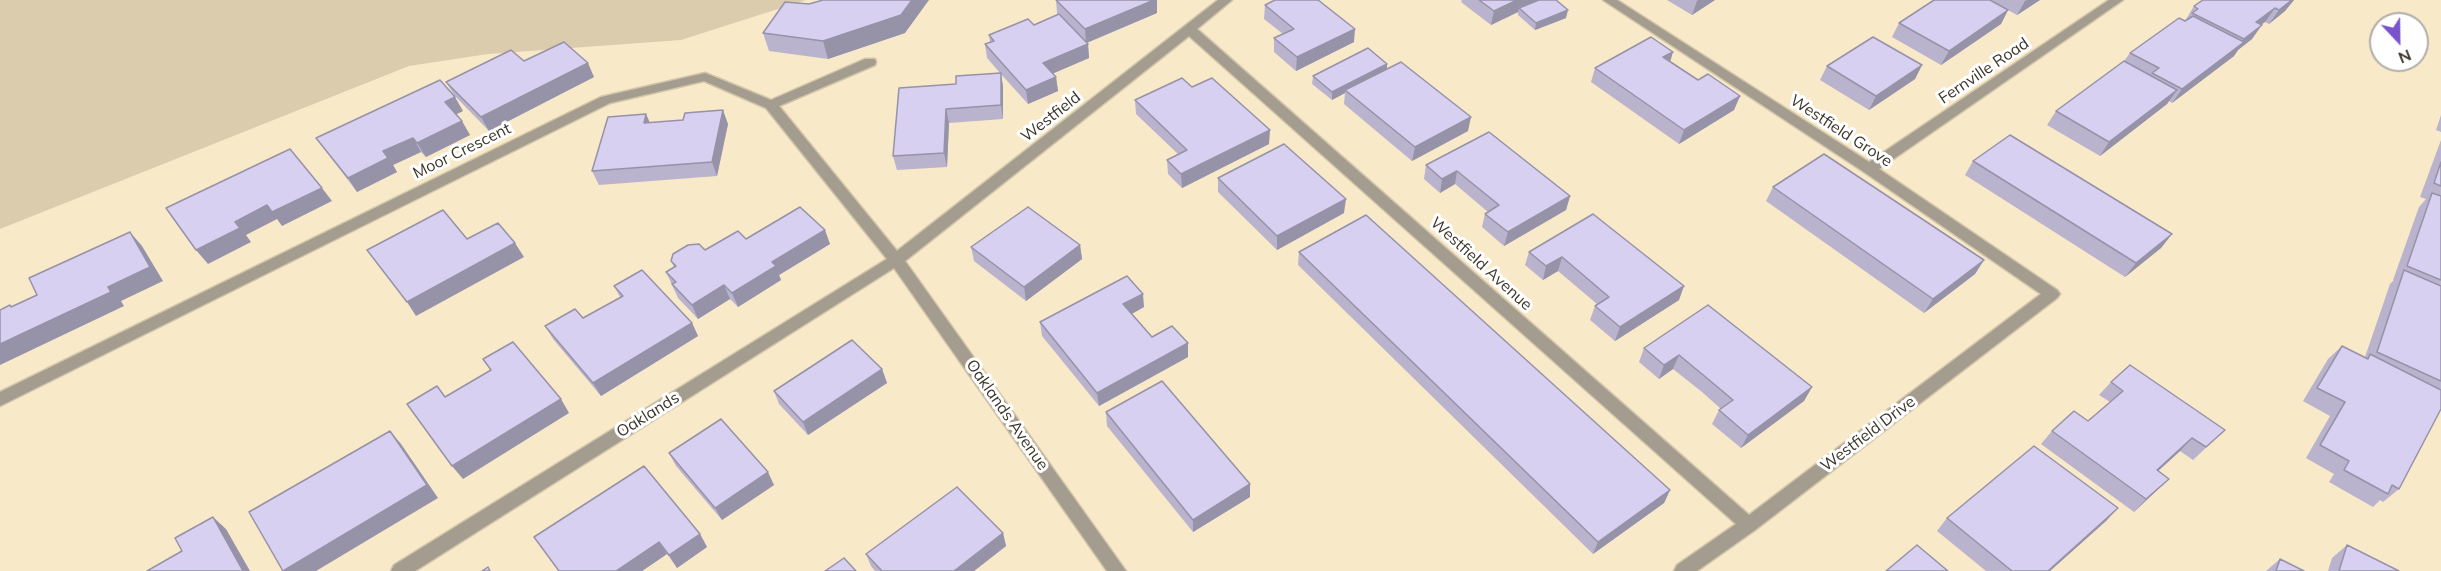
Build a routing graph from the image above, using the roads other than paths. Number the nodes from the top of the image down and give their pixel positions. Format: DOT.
graph roads {
  1 [pos="1226,0"];
  2 [pos="1609,0"];
  3 [pos="2117,0"];
  4 [pos="1190,28"];
  5 [pos="870,62"];
  6 [pos="771,105"];
  7 [pos="1869,169"];
  8 [pos="896,260"];
  9 [pos="2052,294"];
  10 [pos="0,399"];
  11 [pos="1749,525"];
  12 [pos="400,571"];
  13 [pos="1117,571"];
  14 [pos="1683,571"];
  1 -- 4 [label="street, Westfield"];
  2 -- 7 [label="street, Westfield Grove"];
  3 -- 7 [label="street, Fernville Road"];
  4 -- 8 [label="street, Westfield"];
  4 -- 11 [label="street, Westfield Avenue"];
  5 -- 6 [label="street"];
  6 -- 8 [label="street, Moor Crescent"];
  6 -- 10 [label="street, Moor Crescent"];
  7 -- 9 [label="street, Westfield Grove"];
  8 -- 12 [label="street, Oaklands"];
  8 -- 13 [label="street, Oaklands Avenue"];
  9 -- 11 [label="street, Westfield Drive"];
  11 -- 14 [label="street, Westfield Drive"];
}
